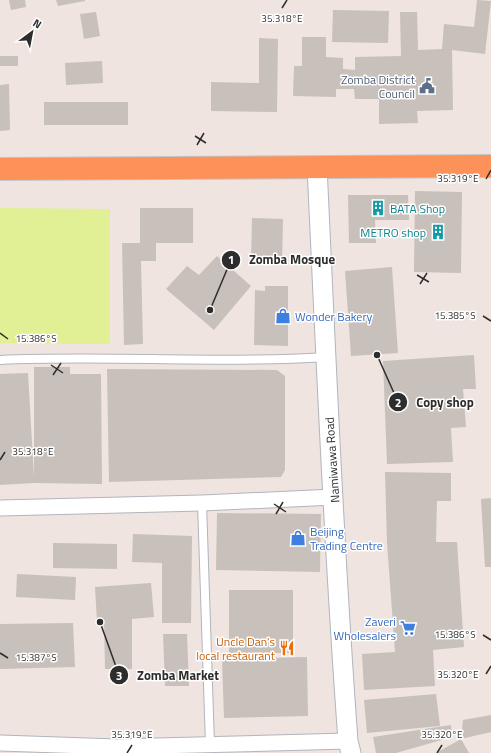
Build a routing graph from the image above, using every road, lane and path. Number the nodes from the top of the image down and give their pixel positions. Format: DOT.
graph roads {
  1 [pos="317,166"];
  2 [pos="491,166"];
  3 [pos="0,169"];
  4 [pos="326,357"];
  5 [pos="0,360"];
  6 [pos="334,497"];
  7 [pos="202,503"];
  8 [pos="0,508"];
  9 [pos="0,743"];
  10 [pos="210,744"];
  11 [pos="349,747"];
  12 [pos="117,750"];
  1 -- 2 [label="highway"];
  1 -- 3 [label="highway"];
  1 -- 4 [label="street, Namiwawa Road"];
  4 -- 5 [label="lane"];
  4 -- 6 [label="street, Namiwawa Road"];
  6 -- 7 [label="street"];
  6 -- 11 [label="street, Namiwawa Road"];
  7 -- 8 [label="street"];
  7 -- 10 [label="lane"];
  9 -- 12 [label="street"];
  10 -- 11 [label="street"];
  10 -- 12 [label="street"];
}
